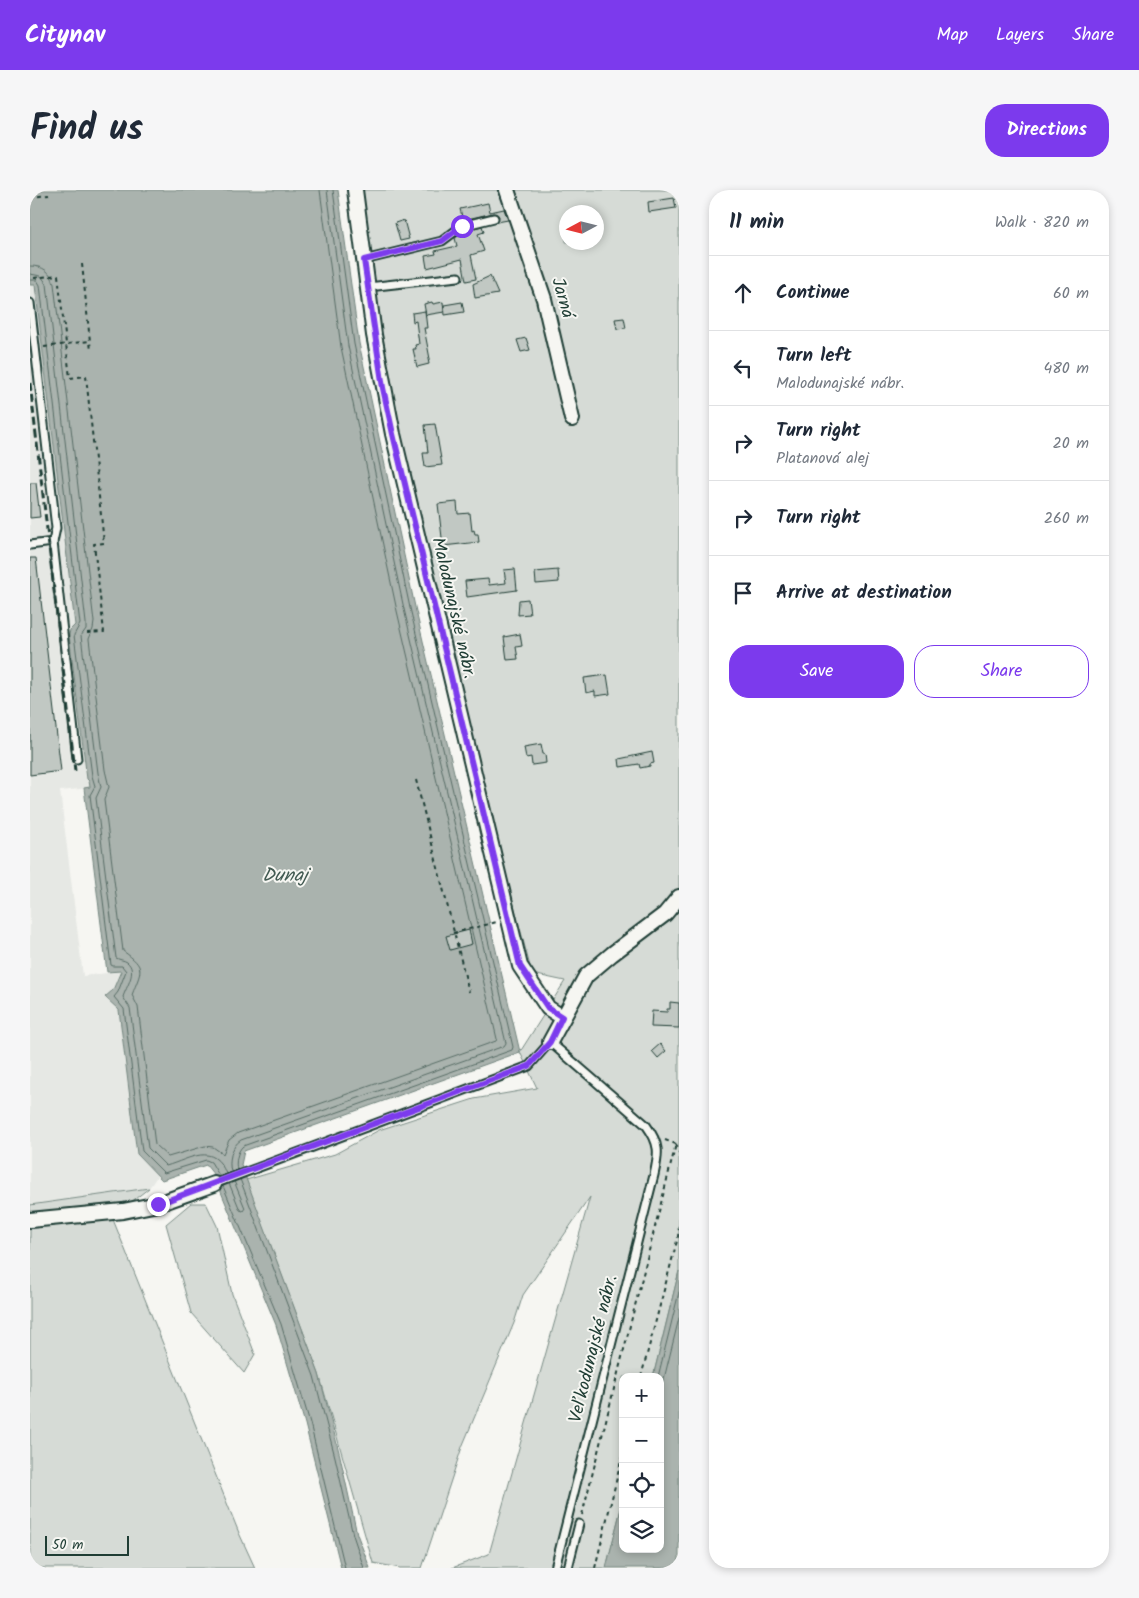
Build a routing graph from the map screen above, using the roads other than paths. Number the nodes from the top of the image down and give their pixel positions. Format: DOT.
graph roads {
  1 [pos="355,190"];
  2 [pos="507,190"];
  3 [pos="494,218"];
  4 [pos="364,260"];
  5 [pos="458,277"];
  6 [pos="368,287"];
  7 [pos="30,303"];
  8 [pos="572,419"];
  9 [pos="53,542"];
  10 [pos="30,545"];
  11 [pos="77,759"];
  12 [pos="679,897"];
  13 [pos="562,1017"];
  14 [pos="550,1042"];
  15 [pos="214,1184"];
  16 [pos="30,1220"];
  17 [pos="579,1524"];
  18 [pos="555,1568"];
  19 [pos="568,1568"];
  1 -- 4 [label="street, Malodunajské nábr."];
  2 -- 8 [label="street, Jarná"];
  3 -- 4 [label="lane"];
  4 -- 6 [label="street, Malodunajské nábr."];
  5 -- 6 [label="lane"];
  6 -- 13 [label="street, Malodunajské nábr."];
  7 -- 9 [label="lane"];
  9 -- 10 [label="lane"];
  9 -- 11 [label="lane"];
  12 -- 13 [label="street"];
  13 -- 14 [label="street"];
  14 -- 15 [label="lane"];
  14 -- 18 [label="lane, Veľkodunajské nábr."];
  15 -- 16 [label="street"];
  17 -- 19 [label="lane"];
}
